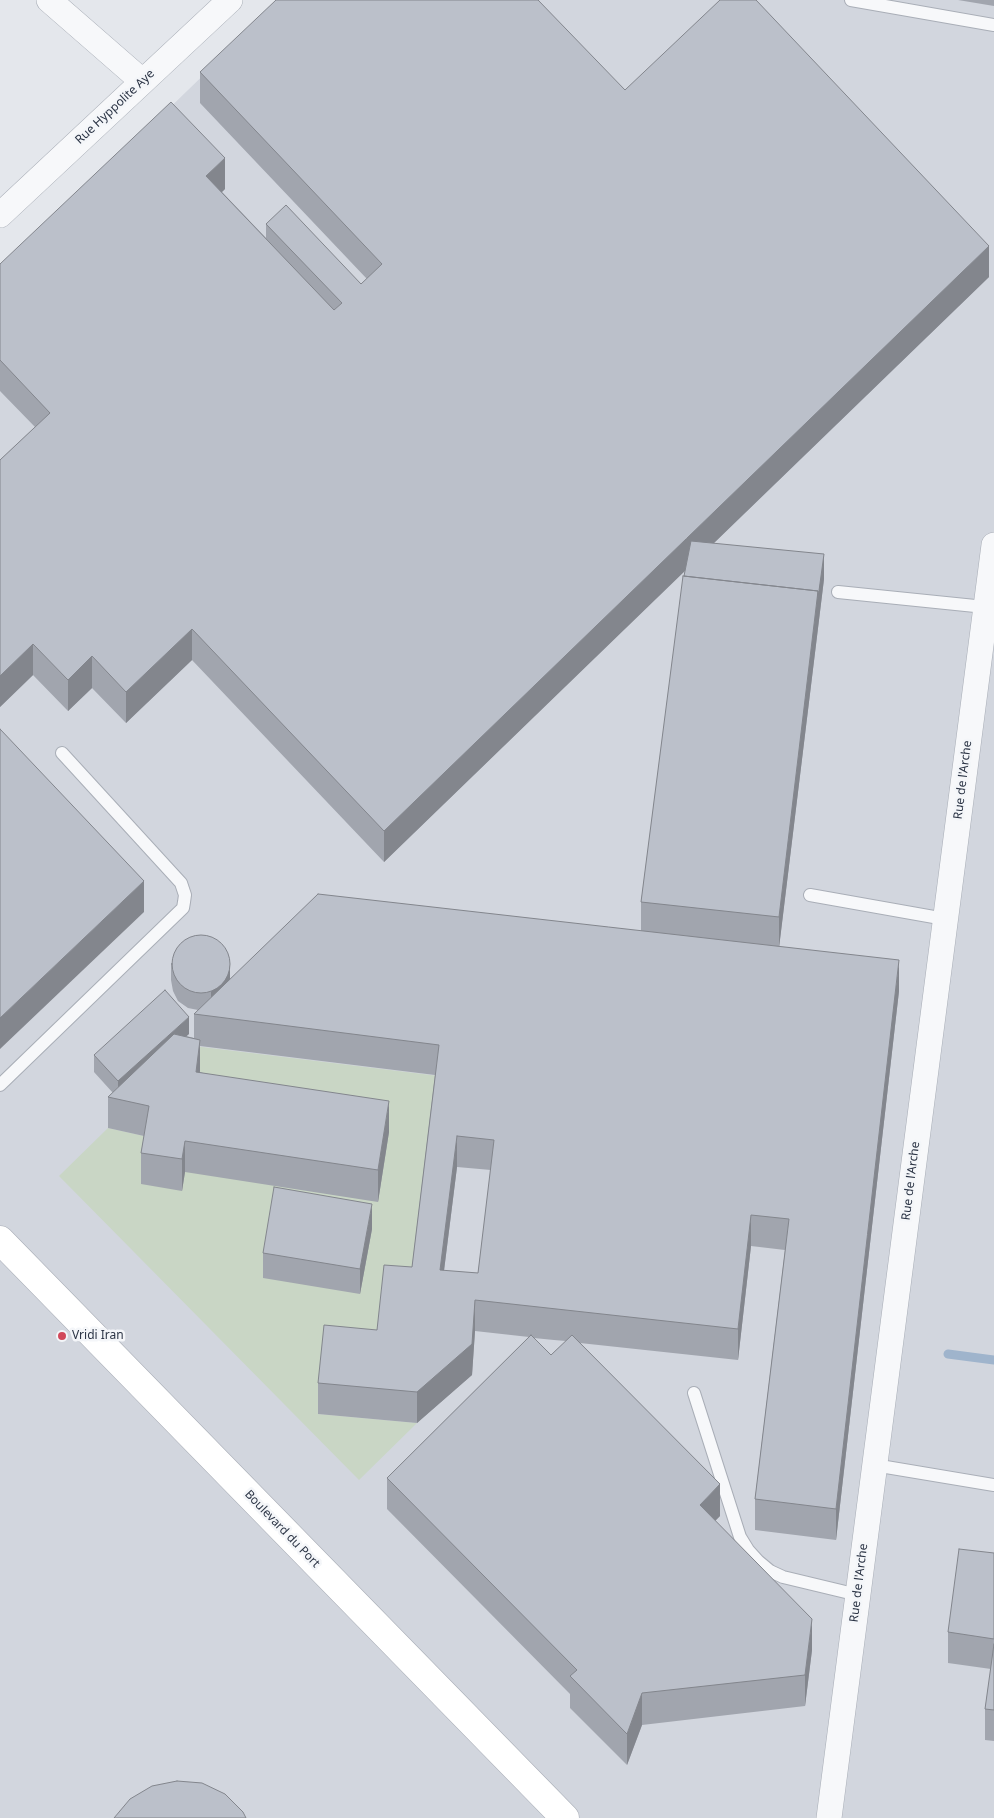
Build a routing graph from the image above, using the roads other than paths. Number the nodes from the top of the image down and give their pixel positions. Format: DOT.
graph roads {
  1 [pos="50,0"];
  2 [pos="230,0"];
  3 [pos="851,0"];
  4 [pos="994,25"];
  5 [pos="142,82"];
  6 [pos="0,215"];
  7 [pos="994,545"];
  8 [pos="838,592"];
  9 [pos="985,607"];
  10 [pos="62,753"];
  11 [pos="810,895"];
  12 [pos="945,919"];
  13 [pos="0,1085"];
  14 [pos="0,1240"];
  15 [pos="694,1393"];
  16 [pos="874,1465"];
  17 [pos="994,1485"];
  18 [pos="858,1595"];
  19 [pos="565,1818"];
  20 [pos="829,1818"];
  1 -- 5 [label="street"];
  2 -- 5 [label="street, Rue Hyppolite Aye"];
  3 -- 4 [label="lane"];
  5 -- 6 [label="street, Rue Hyppolite Aye"];
  7 -- 9 [label="street, Rue de l'Arche"];
  8 -- 9 [label="lane"];
  9 -- 12 [label="street, Rue de l'Arche"];
  10 -- 13 [label="lane"];
  11 -- 12 [label="lane"];
  12 -- 16 [label="street, Rue de l'Arche"];
  14 -- 19 [label="main road, Boulevard du Port"];
  15 -- 18 [label="lane"];
  16 -- 17 [label="lane"];
  16 -- 18 [label="street, Rue de l'Arche"];
  18 -- 20 [label="street, Rue de l'Arche"];
}
